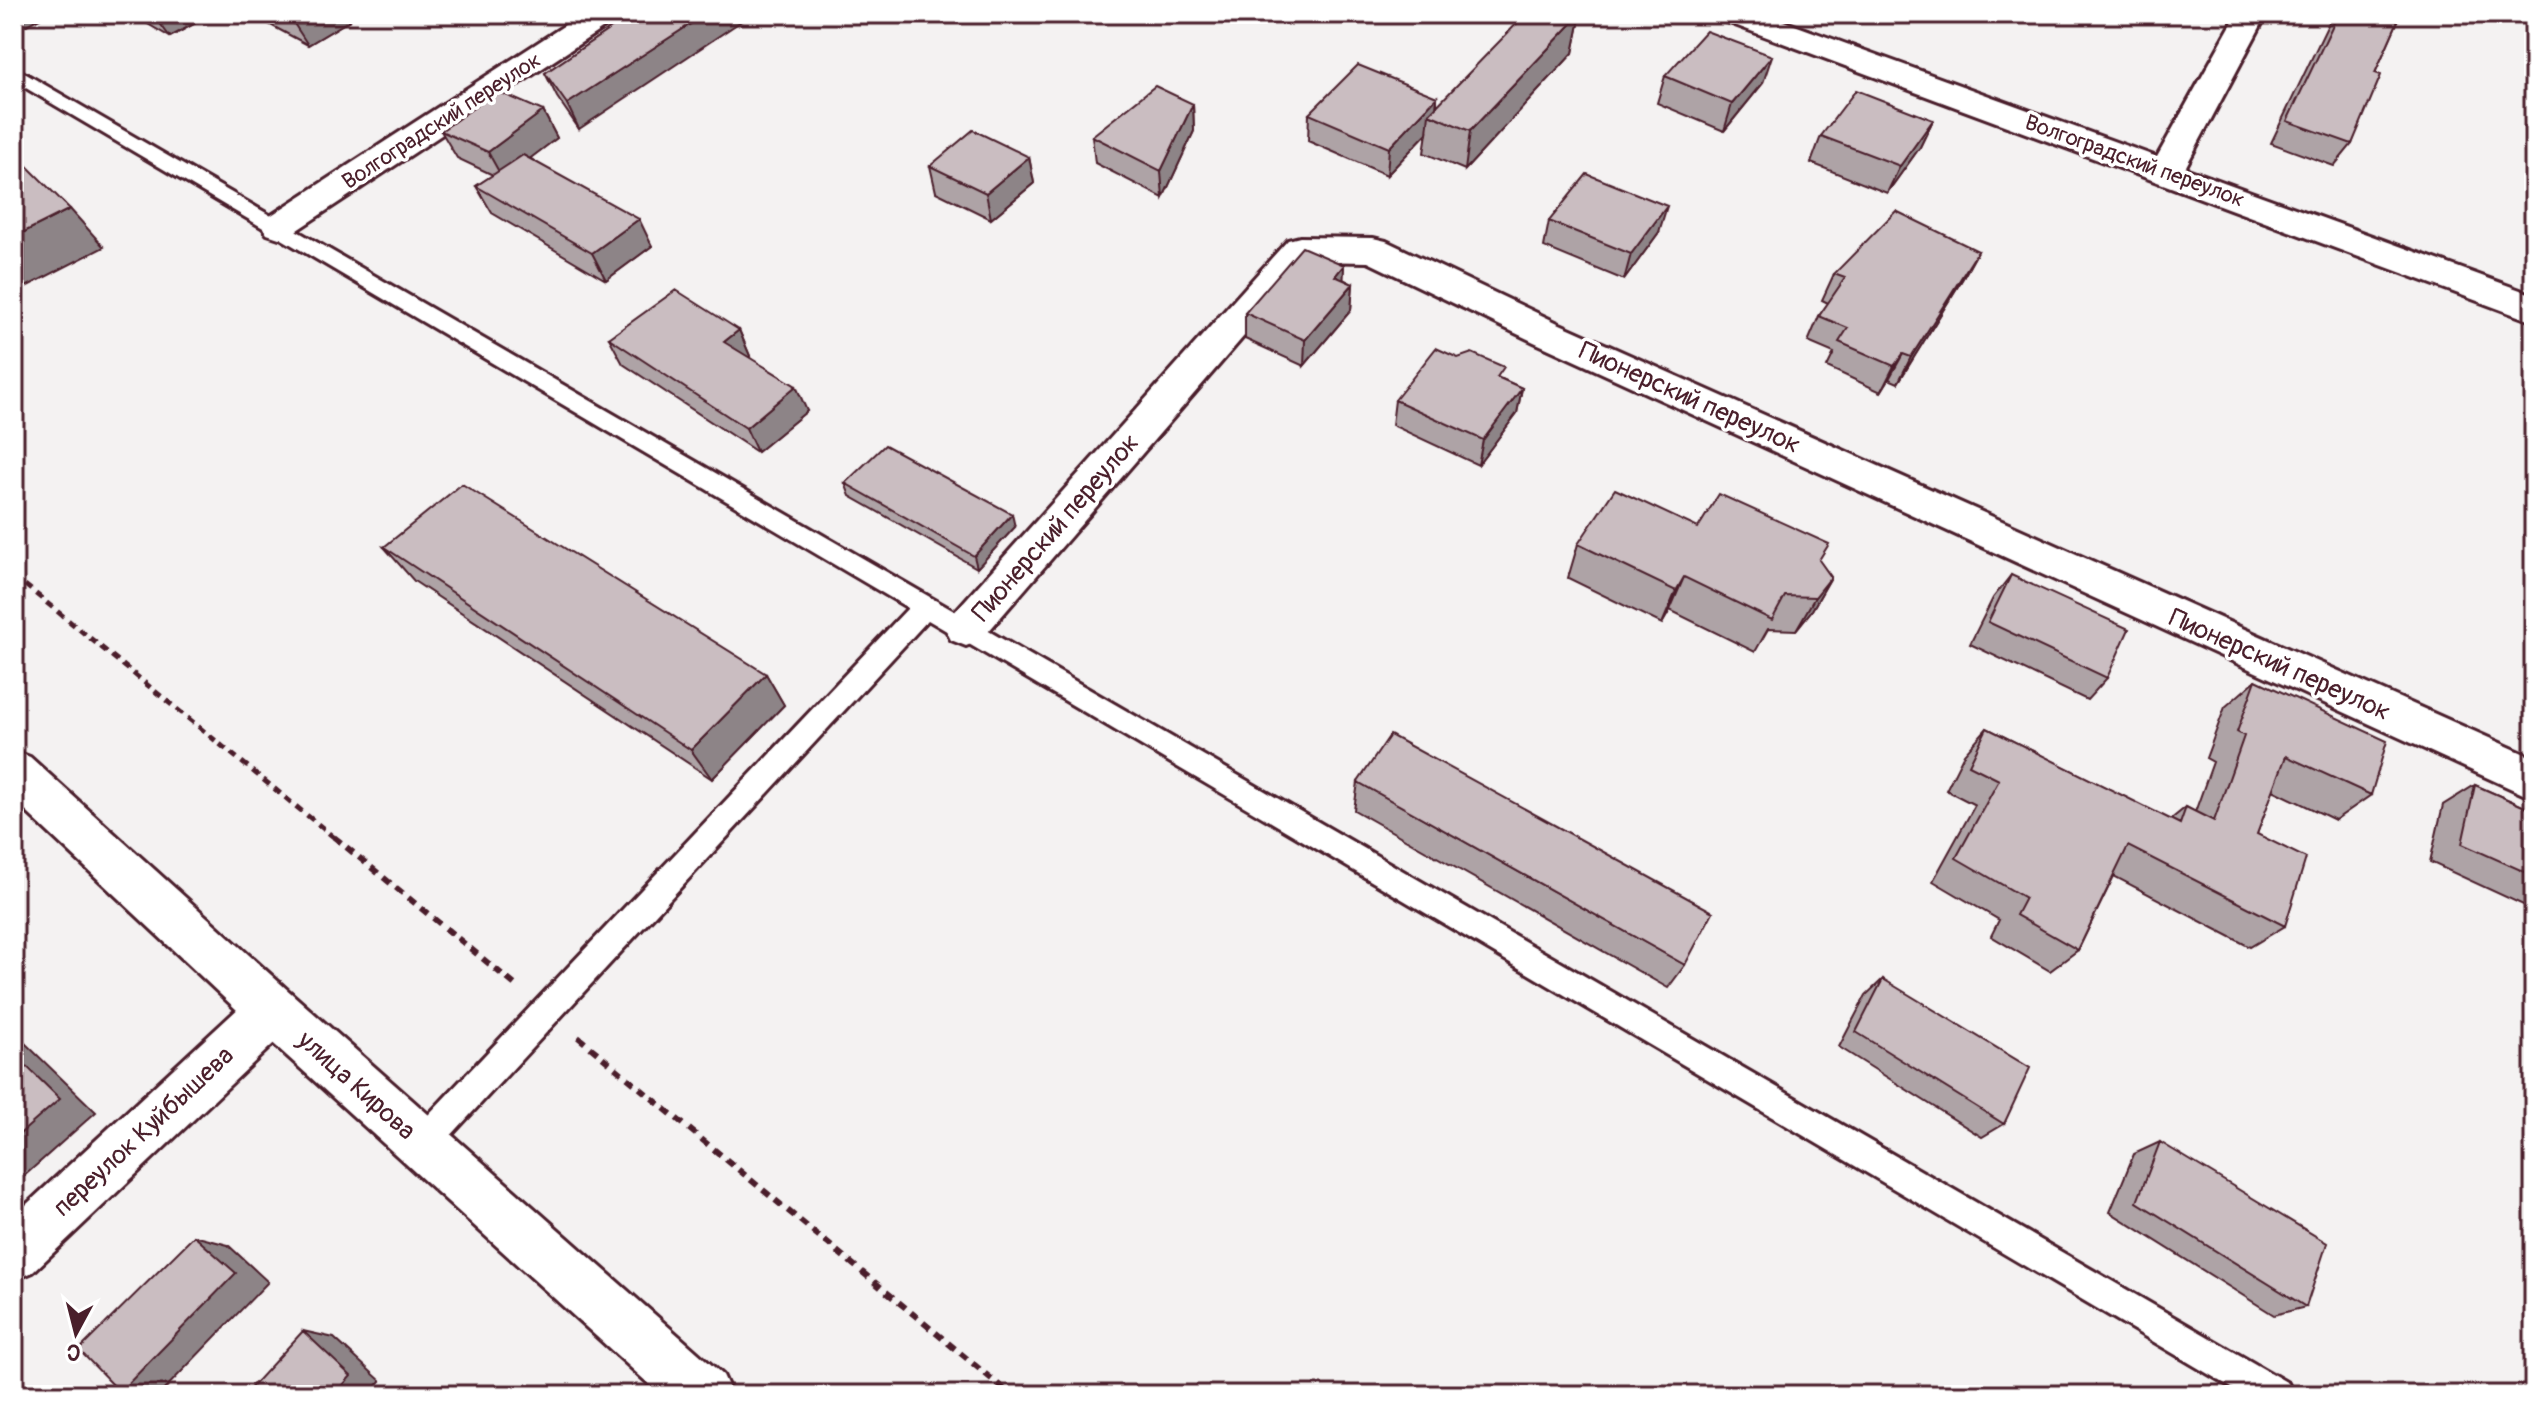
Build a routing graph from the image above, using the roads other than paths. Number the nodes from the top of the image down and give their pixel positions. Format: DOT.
graph roads {
  1 [pos="603,14"];
  2 [pos="1735,14"];
  3 [pos="2252,14"];
  4 [pos="14,73"];
  5 [pos="2166,171"];
  6 [pos="279,226"];
  7 [pos="2534,309"];
  8 [pos="926,605"];
  9 [pos="966,628"];
  10 [pos="14,771"];
  11 [pos="2534,779"];
  12 [pos="273,1010"];
  13 [pos="422,1144"];
  14 [pos="14,1253"];
  15 [pos="703,1395"];
  16 [pos="2276,1395"];
  1 -- 6 [label="street, Волгоградский переулок"];
  2 -- 5 [label="street, Волгоградский переулок"];
  3 -- 5 [label="street"];
  4 -- 6 [label="lane"];
  5 -- 7 [label="street, Волгоградский переулок"];
  6 -- 8 [label="lane"];
  8 -- 9 [label="lane"];
  8 -- 13 [label="lane"];
  9 -- 11 [label="street, Пионерский переулок"];
  9 -- 16 [label="lane"];
  10 -- 12 [label="street, улица Кирова"];
  12 -- 13 [label="street, улица Кирова"];
  12 -- 14 [label="street, переулок Куйбышева"];
  13 -- 15 [label="street, улица Кирова"];
}
